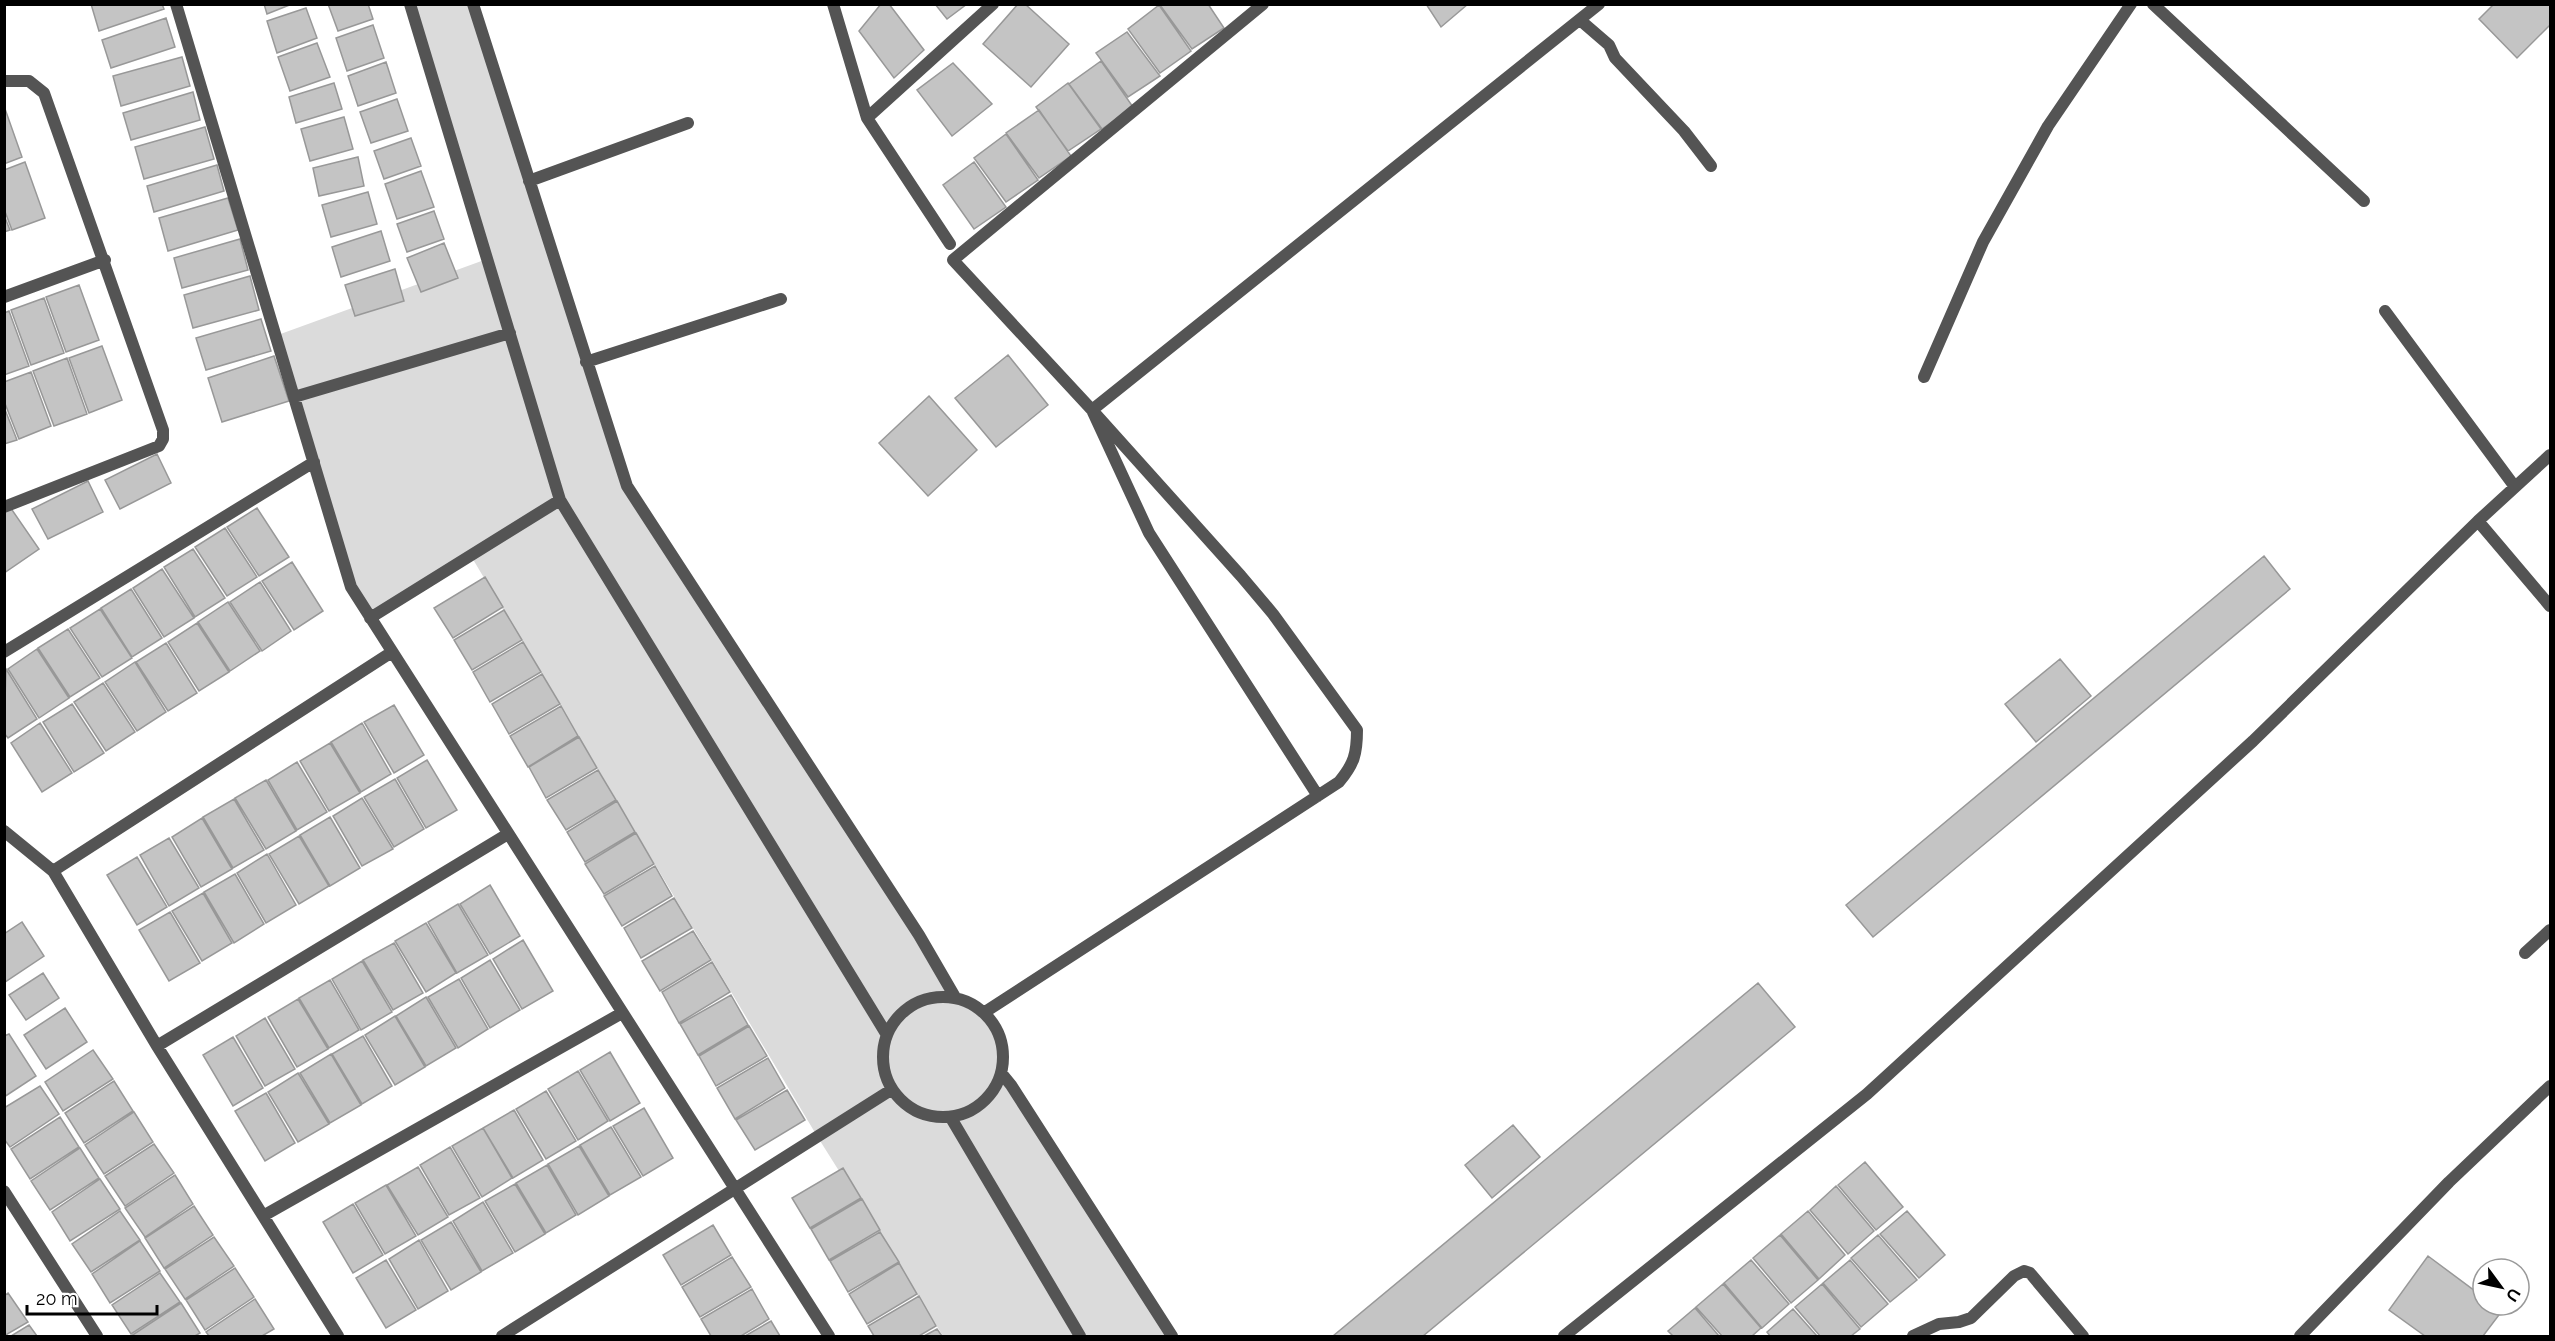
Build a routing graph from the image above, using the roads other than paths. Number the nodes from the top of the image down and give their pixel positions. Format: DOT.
graph roads {
  1 [pos="176,4"];
  2 [pos="410,4"];
  3 [pos="472,4"];
  4 [pos="833,4"];
  5 [pos="993,4"];
  6 [pos="1263,4"];
  7 [pos="1599,4"];
  8 [pos="2131,4"];
  9 [pos="2153,4"];
  10 [pos="1580,20"];
  11 [pos="4,81"];
  12 [pos="867,118"];
  13 [pos="688,123"];
  14 [pos="1711,166"];
  15 [pos="529,182"];
  16 [pos="2364,201"];
  17 [pos="950,244"];
  18 [pos="105,260"];
  19 [pos="4,297"];
  20 [pos="781,299"];
  21 [pos="2385,311"];
  22 [pos="510,333"];
  23 [pos="586,362"];
  24 [pos="1924,377"];
  25 [pos="294,397"];
  26 [pos="1092,410"];
  27 [pos="2550,455"];
  28 [pos="314,462"];
  29 [pos="2515,487"];
  30 [pos="560,500"];
  31 [pos="4,507"];
  32 [pos="2478,521"];
  33 [pos="2550,606"];
  34 [pos="370,618"];
  35 [pos="4,652"];
  36 [pos="392,652"];
  37 [pos="1318,796"];
  38 [pos="4,831"];
  39 [pos="508,834"];
  40 [pos="53,871"];
  41 [pos="2550,930"];
  42 [pos="2525,953"];
  43 [pos="955,997"];
  44 [pos="985,1012"];
  45 [pos="622,1013"];
  46 [pos="886,1035"];
  47 [pos="157,1046"];
  48 [pos="1002,1074"];
  49 [pos="2550,1086"];
  50 [pos="891,1090"];
  51 [pos="951,1118"];
  52 [pos="734,1188"];
  53 [pos="4,1191"];
  54 [pos="263,1216"];
  55 [pos="97,1336"];
  56 [pos="338,1336"];
  57 [pos="502,1336"];
  58 [pos="829,1336"];
  59 [pos="1080,1336"];
  60 [pos="1172,1336"];
  61 [pos="1564,1336"];
  62 [pos="1912,1336"];
  63 [pos="2083,1336"];
  64 [pos="2300,1336"];
  1 -- 25 [label="street"];
  2 -- 22 [label="street"];
  3 -- 15 [label="street"];
  4 -- 12 [label="street"];
  5 -- 12 [label="street"];
  6 -- 26 [label="street"];
  7 -- 10 [label="street"];
  8 -- 24 [label="street"];
  9 -- 16 [label="street"];
  10 -- 14 [label="street"];
  10 -- 26 [label="street"];
  11 -- 18 [label="street"];
  12 -- 17 [label="street"];
  13 -- 15 [label="street"];
  15 -- 23 [label="street"];
  18 -- 19 [label="street"];
  18 -- 31 [label="street"];
  20 -- 23 [label="street"];
  21 -- 29 [label="street"];
  22 -- 25 [label="street"];
  22 -- 30 [label="street"];
  23 -- 43 [label="street"];
  25 -- 28 [label="street"];
  26 -- 37 [label="street"];
  26 -- 37 [label="street"];
  27 -- 29 [label="street"];
  28 -- 34 [label="street"];
  28 -- 35 [label="street"];
  29 -- 32 [label="street"];
  30 -- 34 [label="street"];
  30 -- 46 [label="street"];
  32 -- 33 [label="street"];
  32 -- 61 [label="street"];
  34 -- 36 [label="street"];
  36 -- 39 [label="street"];
  36 -- 40 [label="street"];
  37 -- 44 [label="street"];
  38 -- 40 [label="street"];
  39 -- 45 [label="street"];
  39 -- 47 [label="street"];
  40 -- 47 [label="street"];
  41 -- 42 [label="street"];
  43 -- 44 [label="street"];
  43 -- 46 [label="street"];
  44 -- 48 [label="street"];
  45 -- 52 [label="street"];
  45 -- 54 [label="street"];
  46 -- 50 [label="street"];
  47 -- 54 [label="street"];
  48 -- 51 [label="street"];
  48 -- 60 [label="street"];
  49 -- 64 [label="street"];
  50 -- 51 [label="street"];
  50 -- 52 [label="street"];
  51 -- 59 [label="street"];
  52 -- 57 [label="street"];
  52 -- 58 [label="street"];
  53 -- 55 [label="street"];
  54 -- 56 [label="street"];
  62 -- 63 [label="street"];
}
